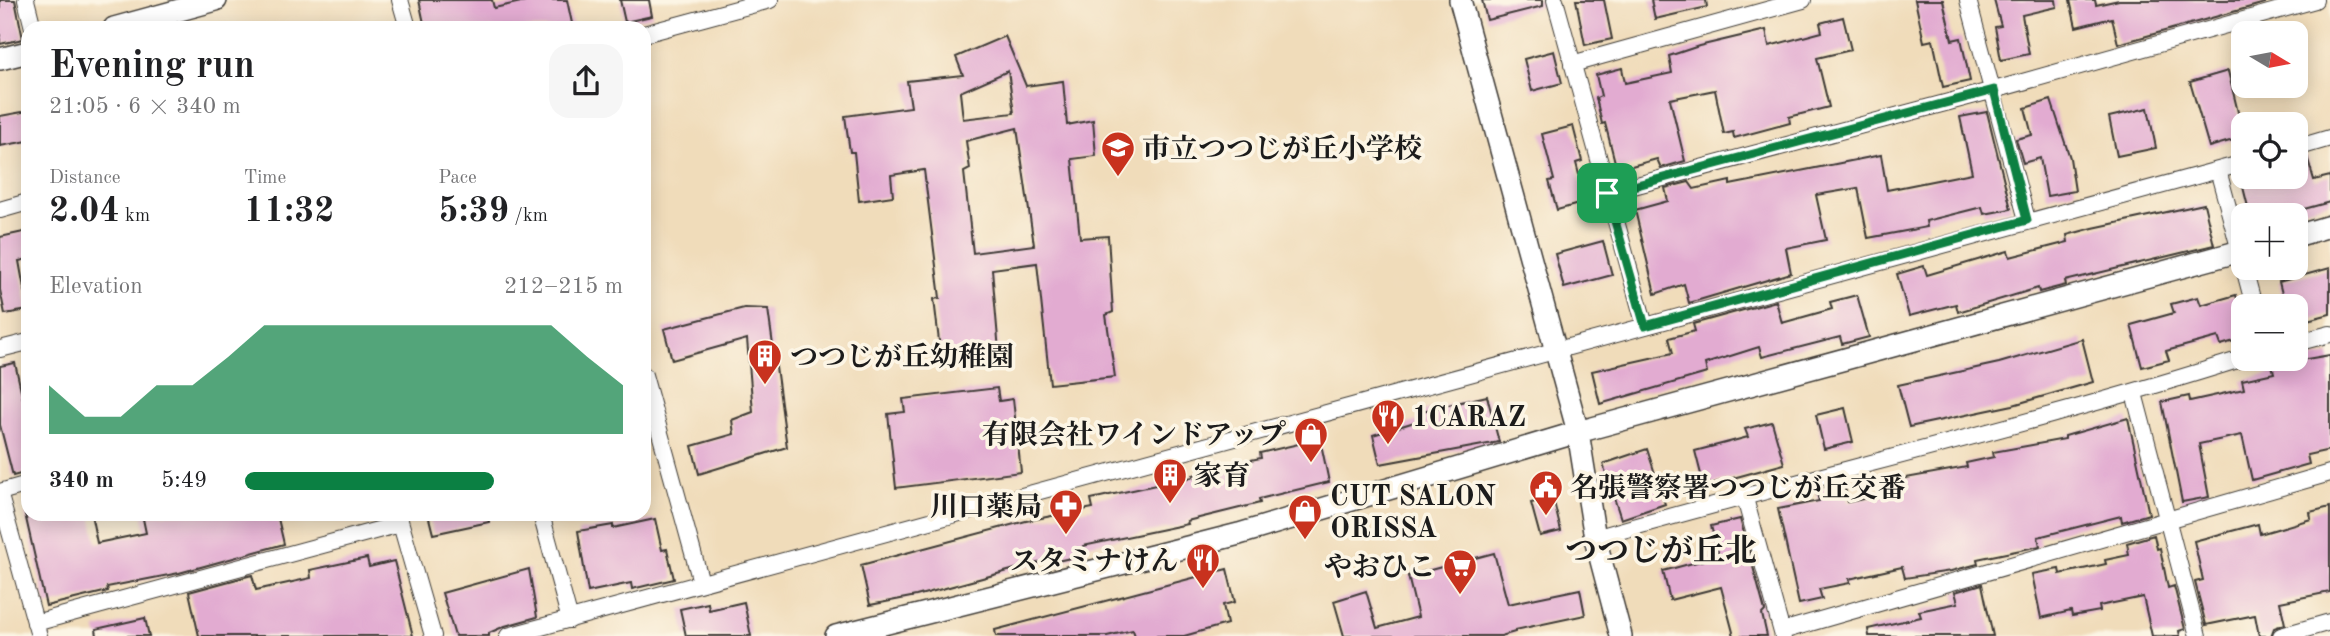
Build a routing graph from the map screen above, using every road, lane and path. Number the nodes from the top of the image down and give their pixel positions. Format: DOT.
graph roads {
  1 [pos="26,0"];
  2 [pos="216,0"];
  3 [pos="400,0"];
  4 [pos="770,0"];
  5 [pos="1460,0"];
  6 [pos="1555,0"];
  7 [pos="1803,0"];
  8 [pos="1968,0"];
  9 [pos="2315,0"];
  10 [pos="31,21"];
  11 [pos="140,21"];
  12 [pos="406,21"];
  13 [pos="651,32"];
  14 [pos="21,54"];
  15 [pos="0,59"];
  16 [pos="1572,64"];
  17 [pos="1994,90"];
  18 [pos="2330,138"];
  19 [pos="2308,144"];
  20 [pos="2231,166"];
  21 [pos="2218,170"];
  22 [pos="1607,193"];
  23 [pos="21,204"];
  24 [pos="0,210"];
  25 [pos="2231,216"];
  26 [pos="2027,220"];
  27 [pos="2330,226"];
  28 [pos="2308,232"];
  29 [pos="2231,262"];
  30 [pos="1645,326"];
  31 [pos="2330,334"];
  32 [pos="2308,340"];
  33 [pos="21,344"];
  34 [pos="0,349"];
  35 [pos="1555,350"];
  36 [pos="2231,362"];
  37 [pos="2134,393"];
  38 [pos="651,400"];
  39 [pos="1577,432"];
  40 [pos="2330,474"];
  41 [pos="21,486"];
  42 [pos="0,494"];
  43 [pos="1744,495"];
  44 [pos="2168,520"];
  45 [pos="392,521"];
  46 [pos="400,521"];
  47 [pos="543,521"];
  48 [pos="1595,537"];
  49 [pos="701,582"];
  50 [pos="570,620"];
  51 [pos="2330,622"];
  52 [pos="37,629"];
  53 [pos="864,632"];
  54 [pos="1782,634"];
  55 [pos="433,636"];
  56 [pos="508,636"];
  57 [pos="836,636"];
  58 [pos="1621,636"];
  59 [pos="2198,636"];
  60 [pos="2281,636"];
  1 -- 10 [label="street"];
  2 -- 11 [label="street"];
  3 -- 12 [label="street"];
  4 -- 13 [label="street"];
  5 -- 35 [label="street"];
  6 -- 16 [label="street"];
  7 -- 16 [label="street"];
  8 -- 17 [label="street"];
  9 -- 17 [label="street"];
  14 -- 15 [label="street"];
  16 -- 22 [label="street"];
  17 -- 22 [label="street"];
  17 -- 26 [label="street"];
  18 -- 19 [label="street"];
  20 -- 21 [label="street"];
  21 -- 25 [label="street"];
  21 -- 26 [label="street"];
  22 -- 30 [label="street"];
  23 -- 24 [label="street"];
  26 -- 30 [label="street"];
  27 -- 28 [label="street"];
  29 -- 39 [label="street"];
  30 -- 35 [label="street"];
  31 -- 32 [label="street"];
  33 -- 34 [label="street"];
  35 -- 39 [label="street"];
  35 -- 49 [label="street"];
  36 -- 37 [label="street"];
  37 -- 43 [label="street"];
  37 -- 44 [label="street"];
  38 -- 49 [label="street"];
  39 -- 48 [label="street"];
  39 -- 53 [label="street"];
  40 -- 44 [label="street"];
  41 -- 42 [label="street"];
  42 -- 52 [label="street"];
  43 -- 48 [label="street"];
  43 -- 54 [label="street"];
  44 -- 54 [label="street"];
  44 -- 59 [label="street"];
  45 -- 52 [label="street"];
  46 -- 55 [label="street"];
  47 -- 50 [label="street"];
  48 -- 58 [label="street"];
  49 -- 50 [label="street"];
  50 -- 56 [label="street"];
  51 -- 60 [label="street"];
  53 -- 57 [label="street"];
}
